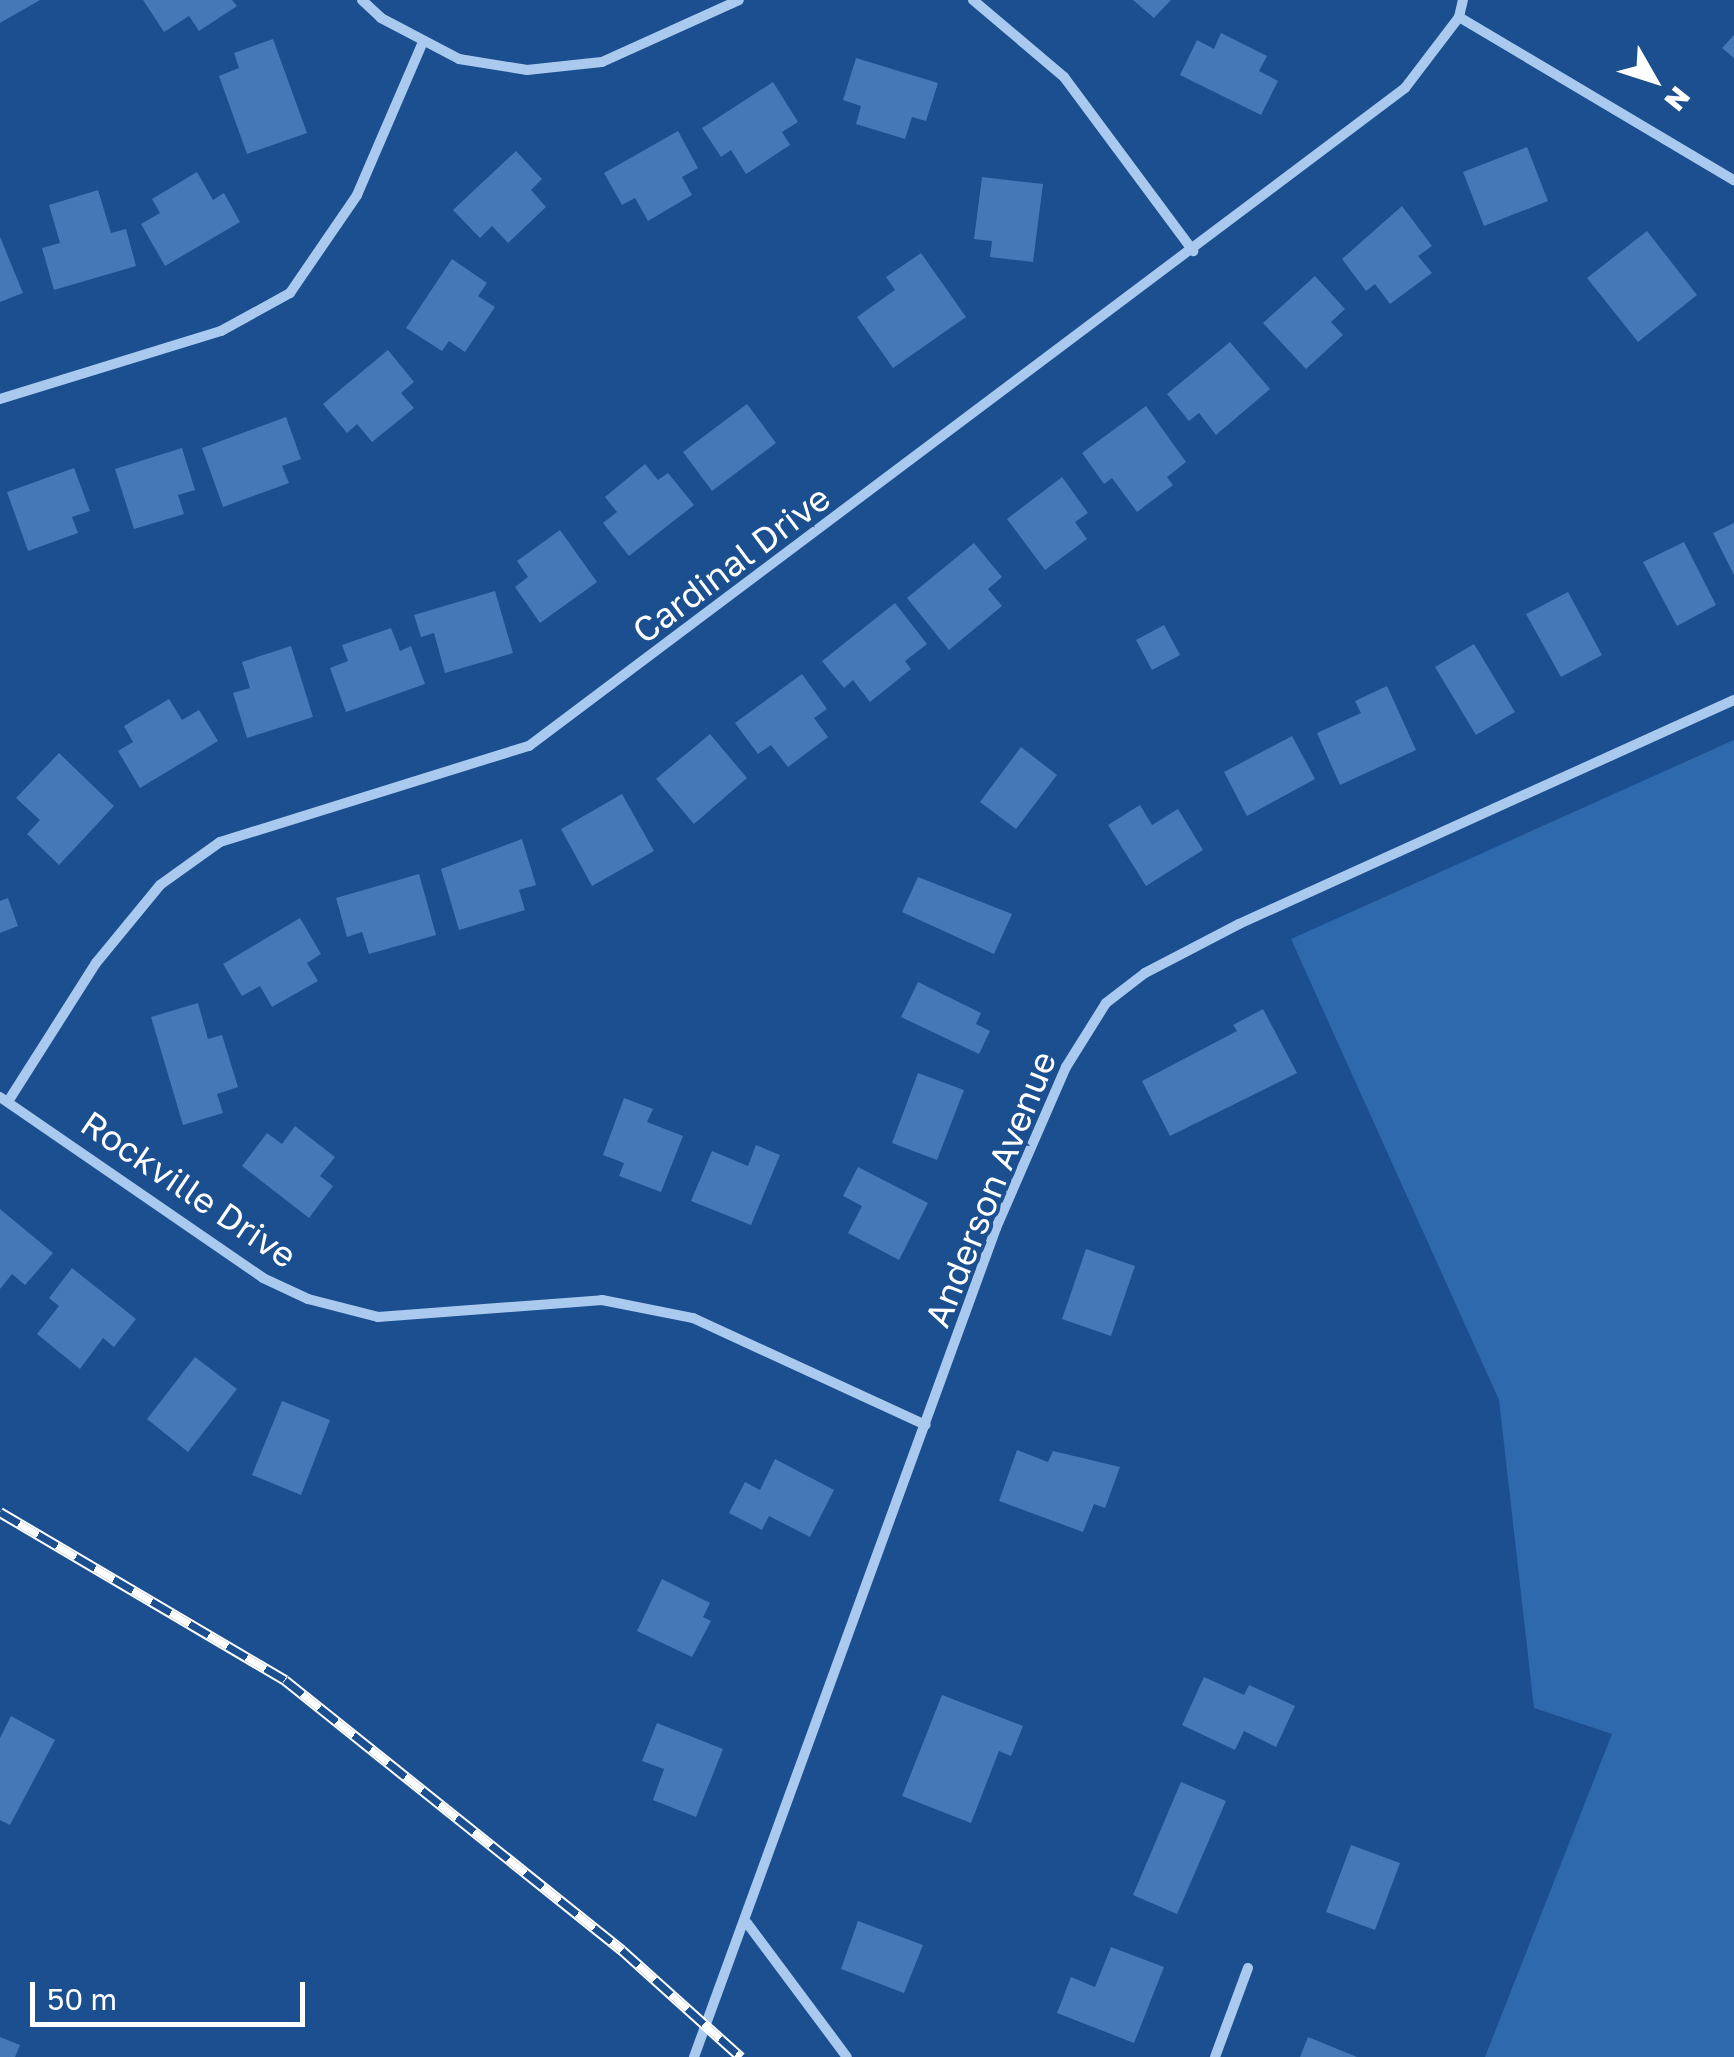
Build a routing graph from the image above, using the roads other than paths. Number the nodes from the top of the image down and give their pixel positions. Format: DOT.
graph roads {
  1 [pos="362,0"];
  2 [pos="739,0"];
  3 [pos="974,0"];
  4 [pos="1463,0"];
  5 [pos="1459,17"];
  6 [pos="422,42"];
  7 [pos="1734,180"];
  8 [pos="1193,251"];
  9 [pos="0,399"];
  10 [pos="1734,700"];
  11 [pos="4,1098"];
  12 [pos="926,1425"];
  13 [pos="747,1922"];
  14 [pos="1248,1968"];
  15 [pos="694,2057"];
  16 [pos="847,2057"];
  17 [pos="1215,2057"];
  1 -- 6 [label="street"];
  2 -- 6 [label="street"];
  3 -- 8 [label="street"];
  4 -- 5 [label="street, Cardinal Drive"];
  5 -- 7 [label="street"];
  5 -- 8 [label="street, Cardinal Drive"];
  6 -- 9 [label="street"];
  8 -- 11 [label="street, Cardinal Drive"];
  10 -- 12 [label="street, Anderson Avenue"];
  11 -- 12 [label="street, Rockville Drive"];
  12 -- 13 [label="street, Anderson Avenue"];
  13 -- 15 [label="street, Anderson Avenue"];
  13 -- 16 [label="street"];
  14 -- 17 [label="street"];
}
